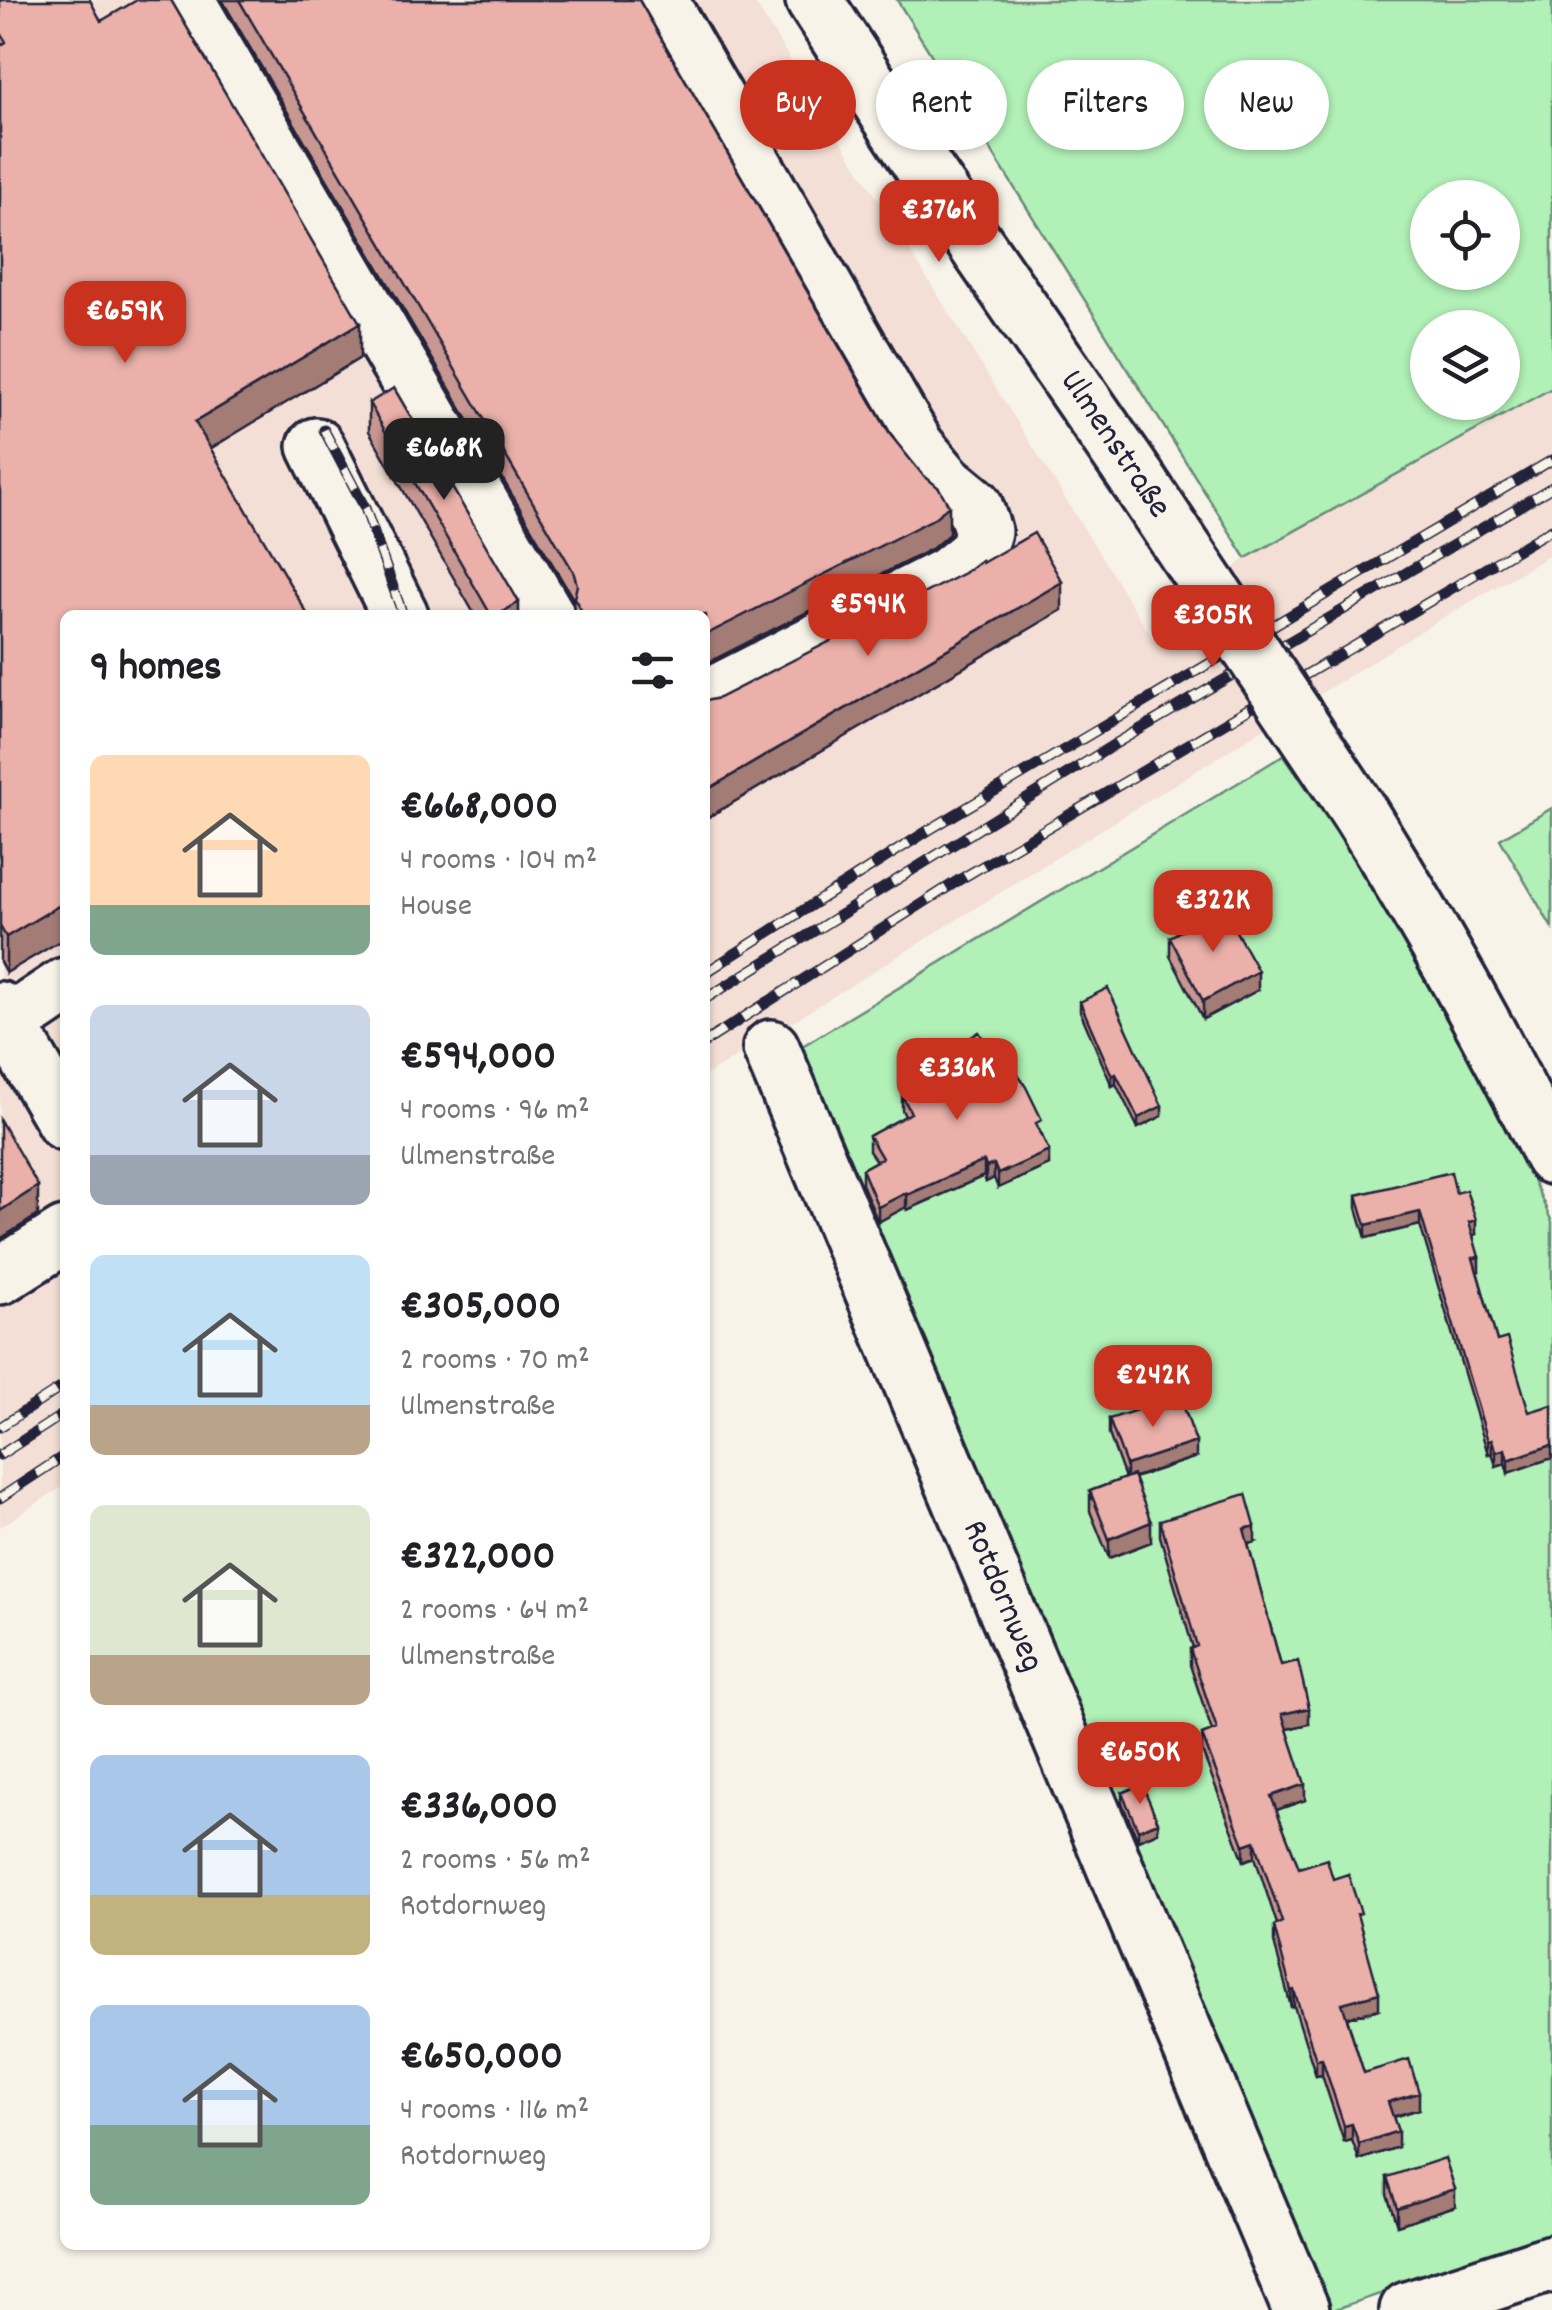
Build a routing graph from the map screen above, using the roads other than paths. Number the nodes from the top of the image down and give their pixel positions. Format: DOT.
graph roads {
  1 [pos="186,0"];
  2 [pos="660,0"];
  3 [pos="814,0"];
  4 [pos="316,446"];
  5 [pos="398,610"];
  6 [pos="543,610"];
  7 [pos="710,696"];
  8 [pos="60,989"];
  9 [pos="4,1017"];
  10 [pos="772,1048"];
  11 [pos="60,1113"];
  12 [pos="1552,1156"];
  13 [pos="60,1238"];
  14 [pos="0,1276"];
  15 [pos="1552,2263"];
  16 [pos="1301,2310"];
  17 [pos="1408,2310"];
  1 -- 6 [label="street"];
  2 -- 7 [label="street"];
  3 -- 12 [label="street, Ulmenstraße, bridge"];
  4 -- 5 [label="street"];
  8 -- 9 [label="street"];
  9 -- 11 [label="street"];
  10 -- 16 [label="street, Rotdornweg"];
  13 -- 14 [label="street"];
  15 -- 17 [label="street"];
}
